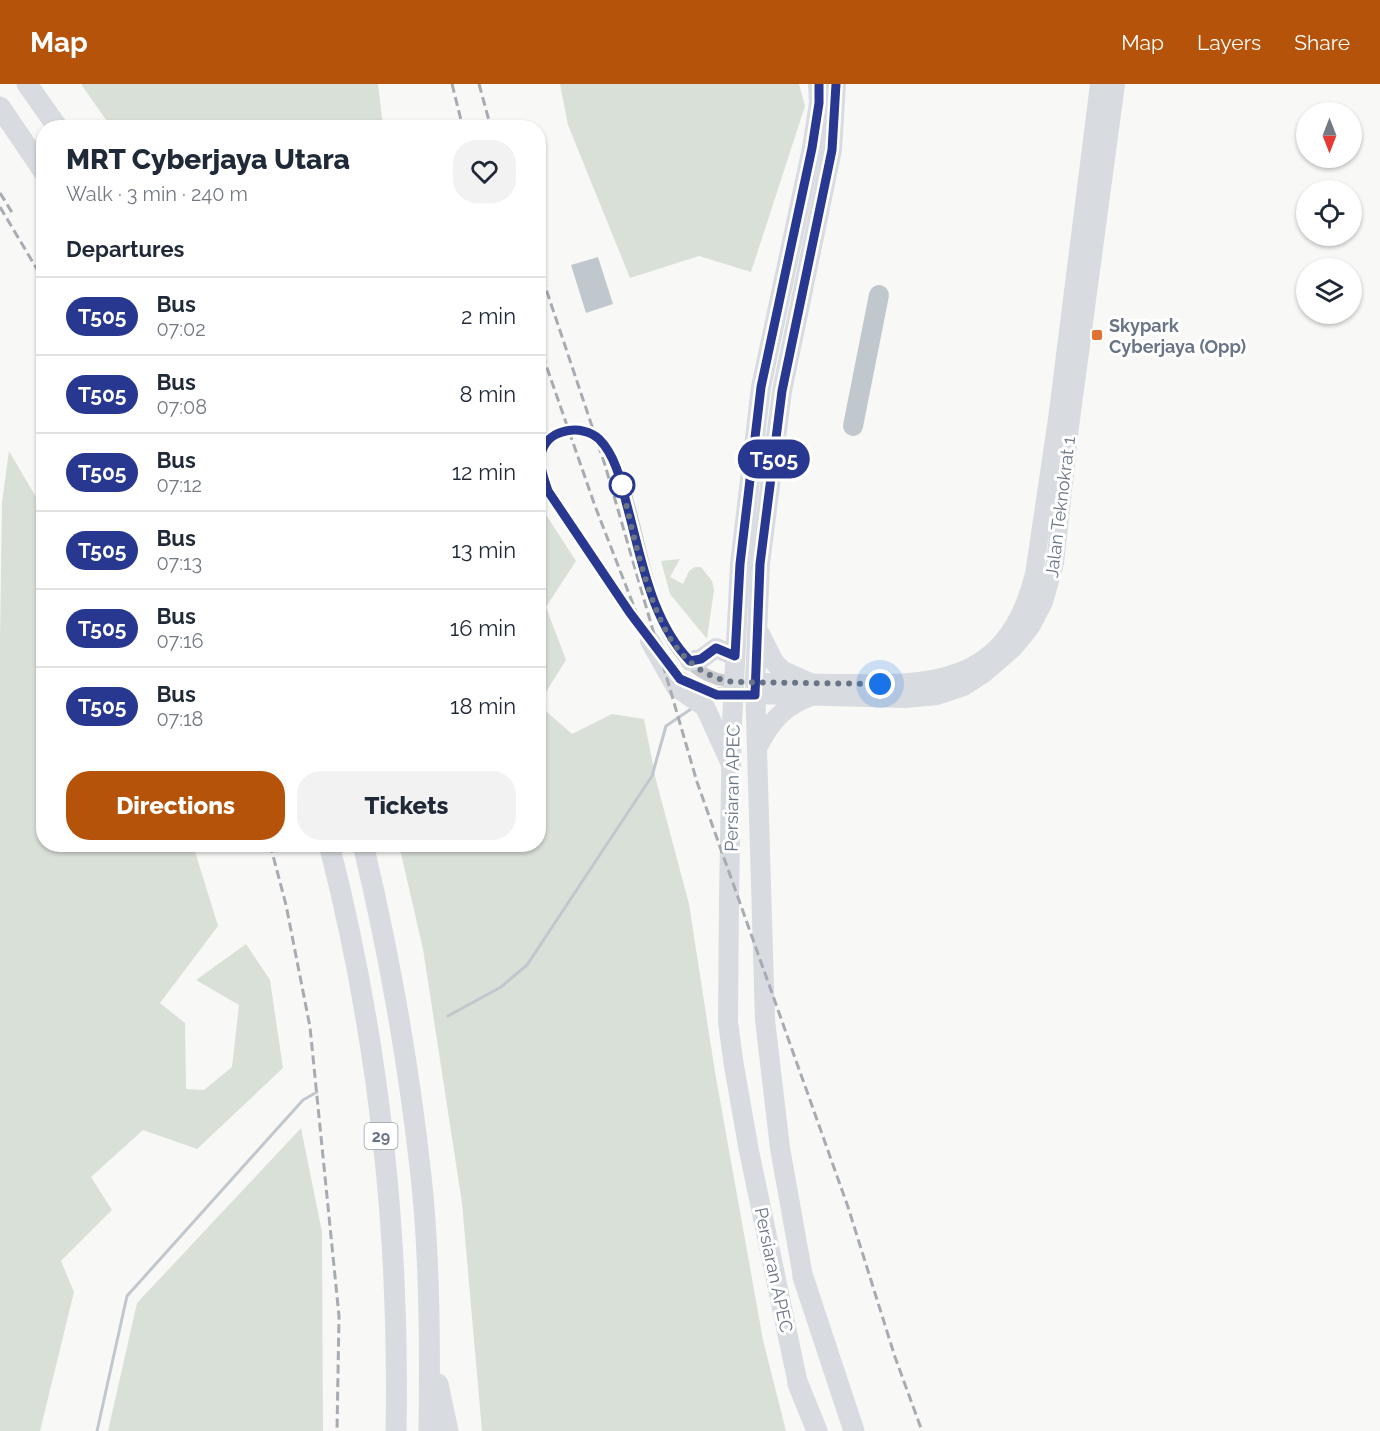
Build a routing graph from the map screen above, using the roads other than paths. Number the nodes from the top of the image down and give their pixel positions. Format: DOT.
graph roads {
  1 [pos="27,84"];
  2 [pos="819,84"];
  3 [pos="836,84"];
  4 [pos="1099,84"];
  5 [pos="1116,84"];
  6 [pos="0,107"];
  7 [pos="52,120"];
  8 [pos="36,160"];
  9 [pos="546,443"];
  10 [pos="546,485"];
  11 [pos="759,632"];
  12 [pos="650,641"];
  13 [pos="735,656"];
  14 [pos="690,661"];
  15 [pos="734,688"];
  16 [pos="755,688"];
  17 [pos="812,689"];
  18 [pos="756,750"];
  19 [pos="732,766"];
  20 [pos="331,852"];
  21 [pos="365,852"];
  22 [pos="803,1277"];
  23 [pos="430,1348"];
  24 [pos="798,1384"];
  25 [pos="396,1431"];
  26 [pos="429,1431"];
  27 [pos="448,1431"];
  28 [pos="807,1431"];
  29 [pos="818,1431"];
  30 [pos="842,1431"];
  31 [pos="854,1431"];
  1 -- 7 [label="highway"];
  2 -- 13 [label="main road, Persiaran APEC"];
  3 -- 11 [label="main road, Persiaran APEC"];
  4 -- 17 [label="main road, Jalan Teknokrat 1"];
  5 -- 17 [label="main road, Jalan Teknokrat 1"];
  6 -- 8 [label="highway"];
  9 -- 14 [label="street"];
  10 -- 12 [label="street"];
  11 -- 16 [label="main road, Persiaran APEC"];
  11 -- 17 [label="main road"];
  12 -- 15 [label="street"];
  12 -- 19 [label="main road"];
  13 -- 14 [label="main road"];
  13 -- 15 [label="main road, Persiaran APEC"];
  14 -- 15 [label="street"];
  15 -- 16 [label="street"];
  15 -- 19 [label="main road, Persiaran APEC"];
  16 -- 17 [label="main road, Jalan Teknokrat 1"];
  16 -- 18 [label="main road, Persiaran APEC"];
  17 -- 18 [label="main road"];
  18 -- 22 [label="main road, Persiaran APEC"];
  19 -- 24 [label="main road, Persiaran APEC"];
  20 -- 25 [label="highway, 29"];
  21 -- 23 [label="highway, 29"];
  22 -- 30 [label="highway"];
  22 -- 31 [label="highway"];
  23 -- 26 [label="highway, 29"];
  23 -- 27 [label="highway"];
  24 -- 28 [label="highway"];
  24 -- 29 [label="highway"];
}
